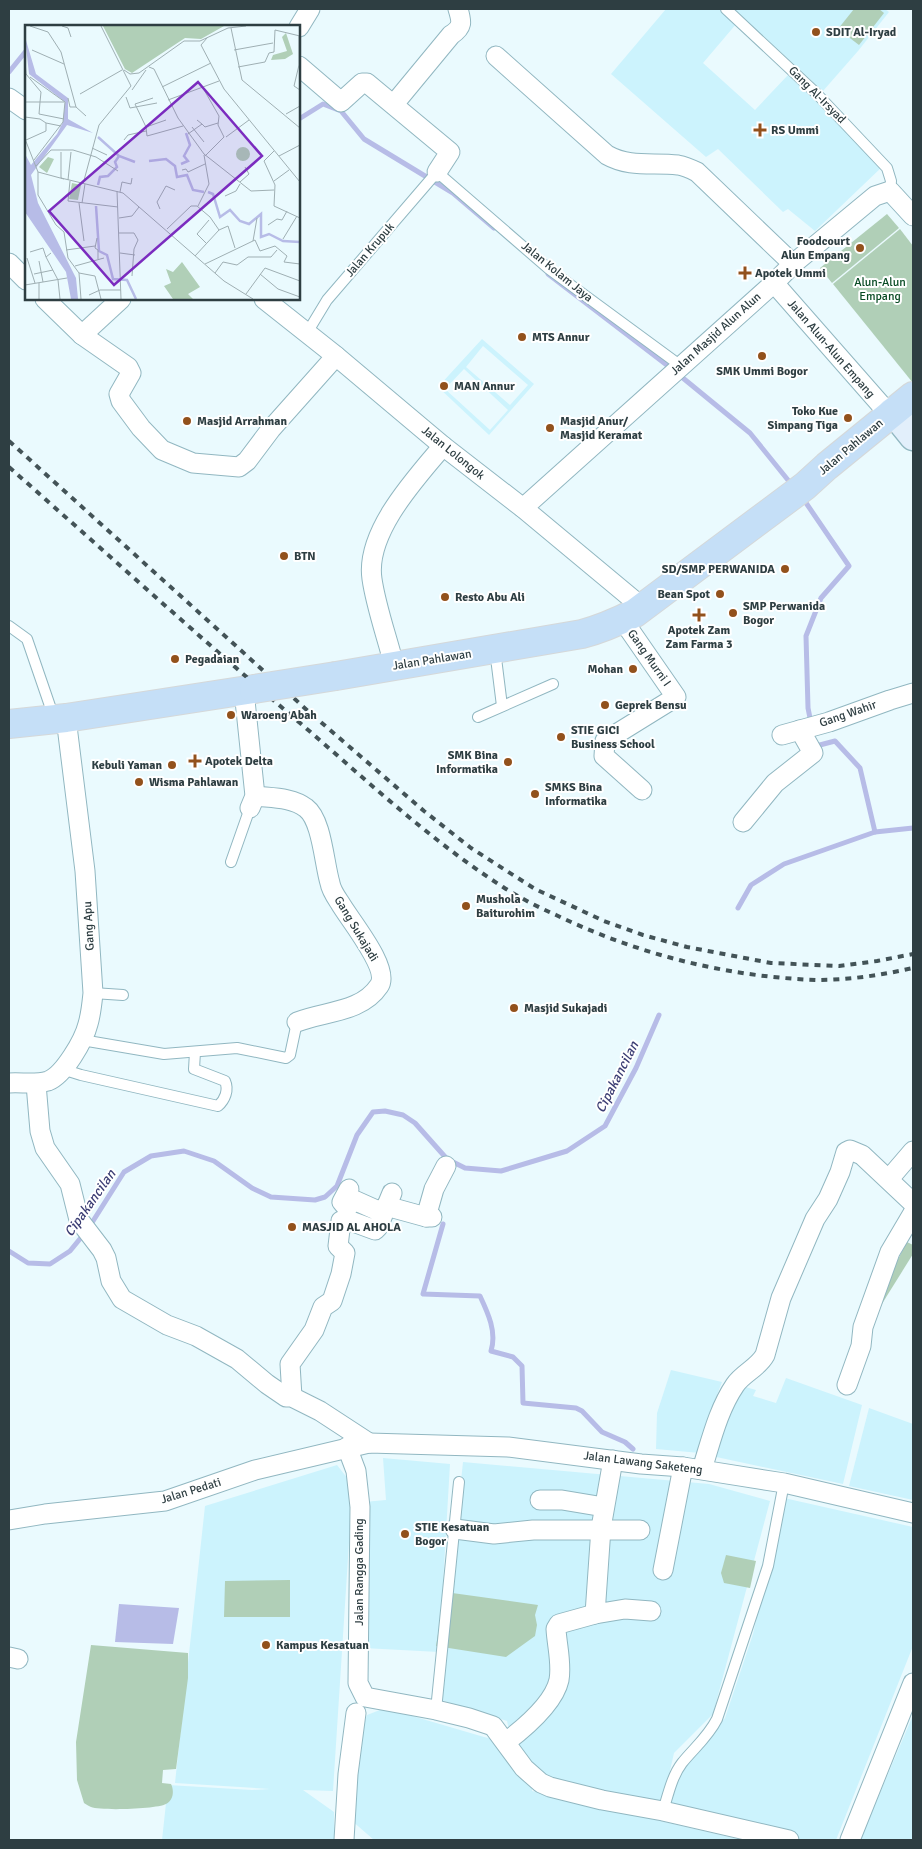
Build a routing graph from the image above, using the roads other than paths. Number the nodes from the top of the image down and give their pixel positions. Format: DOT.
graph roads {
  1 [pos="310,9"];
  2 [pos="726,9"];
  3 [pos="459,17"];
  4 [pos="300,25"];
  5 [pos="496,56"];
  6 [pos="300,67"];
  7 [pos="9,100"];
  8 [pos="394,104"];
  9 [pos="25,109"];
  10 [pos="432,179"];
  11 [pos="890,191"];
  12 [pos="913,216"];
  13 [pos="9,263"];
  14 [pos="792,264"];
  15 [pos="25,279"];
  16 [pos="774,283"];
  17 [pos="46,300"];
  18 [pos="120,300"];
  19 [pos="265,300"];
  20 [pos="307,333"];
  21 [pos="82,335"];
  22 [pos="336,356"];
  23 [pos="677,370"];
  24 [pos="905,414"];
  25 [pos="443,446"];
  26 [pos="523,508"];
  27 [pos="632,613"];
  28 [pos="9,626"];
  29 [pos="495,649"];
  30 [pos="394,665"];
  31 [pos="553,684"];
  32 [pos="249,690"];
  33 [pos="913,694"];
  34 [pos="502,706"];
  35 [pos="478,717"];
  36 [pos="59,718"];
  37 [pos="9,724"];
  38 [pos="801,729"];
  39 [pos="782,735"];
  40 [pos="642,790"];
  41 [pos="252,802"];
  42 [pos="742,822"];
  43 [pos="230,862"];
  44 [pos="93,993"];
  45 [pos="123,995"];
  46 [pos="297,1022"];
  47 [pos="82,1040"];
  48 [pos="195,1052"];
  49 [pos="62,1069"];
  50 [pos="9,1084"];
  51 [pos="36,1084"];
  52 [pos="913,1150"];
  53 [pos="446,1166"];
  54 [pos="889,1179"];
  55 [pos="349,1189"];
  56 [pos="913,1203"];
  57 [pos="387,1204"];
  58 [pos="913,1213"];
  59 [pos="847,1385"];
  60 [pos="292,1397"];
  61 [pos="369,1443"];
  62 [pos="348,1447"];
  63 [pos="613,1460"];
  64 [pos="683,1467"];
  65 [pos="702,1469"];
  66 [pos="459,1482"];
  67 [pos="784,1483"];
  68 [pos="540,1500"];
  69 [pos="604,1507"];
  70 [pos="913,1513"];
  71 [pos="9,1520"];
  72 [pos="602,1528"];
  73 [pos="455,1529"];
  74 [pos="640,1530"];
  75 [pos="663,1570"];
  76 [pos="651,1612"];
  77 [pos="596,1614"];
  78 [pos="913,1683"];
  79 [pos="360,1705"];
  80 [pos="436,1710"];
  81 [pos="506,1742"];
  82 [pos="663,1811"];
  83 [pos="344,1840"];
  84 [pos="789,1840"];
  85 [pos="850,1840"];
  1 -- 4 [label="street"];
  2 -- 11 [label="lane, Gang Al-Irsyad"];
  3 -- 8 [label="street"];
  5 -- 14 [label="street"];
  6 -- 8 [label="street"];
  7 -- 9 [label="street"];
  8 -- 10 [label="street"];
  10 -- 20 [label="lane, Jalan Krupuk"];
  10 -- 23 [label="lane, Jalan Kolam Jaya"];
  11 -- 12 [label="street"];
  11 -- 14 [label="street, Jalan Masjid Alun Alun"];
  13 -- 15 [label="street"];
  14 -- 16 [label="street, Jalan Masjid Alun Alun"];
  16 -- 23 [label="street, Jalan Masjid Alun Alun"];
  16 -- 24 [label="street, Jalan Alun-Alun Empang"];
  17 -- 21 [label="street"];
  18 -- 21 [label="street"];
  19 -- 20 [label="street, Jalan Lolongok"];
  20 -- 22 [label="street, Jalan Lolongok"];
  21 -- 22 [label="street"];
  22 -- 25 [label="street, Jalan Lolongok"];
  23 -- 26 [label="street, Jalan Masjid Alun Alun"];
  24 -- 27 [label="main road, Jalan Pahlawan"];
  25 -- 26 [label="street, Jalan Lolongok"];
  25 -- 30 [label="street"];
  26 -- 27 [label="street, Jalan Lolongok"];
  27 -- 29 [label="main road, Jalan Pahlawan"];
  27 -- 40 [label="street, Gang Murni I"];
  28 -- 36 [label="lane"];
  29 -- 30 [label="main road, Jalan Pahlawan"];
  29 -- 34 [label="lane"];
  30 -- 32 [label="main road, Jalan Pahlawan, bridge"];
  31 -- 34 [label="lane"];
  32 -- 36 [label="main road, Jalan Pahlawan"];
  32 -- 41 [label="street"];
  33 -- 38 [label="street, Gang Wahir"];
  34 -- 35 [label="lane"];
  36 -- 37 [label="main road, Jalan Pahlawan"];
  36 -- 44 [label="street, Gang Apu"];
  38 -- 39 [label="street, Gang Wahir"];
  38 -- 42 [label="street"];
  41 -- 43 [label="lane"];
  41 -- 46 [label="street, Gang Sukajadi"];
  44 -- 45 [label="lane"];
  44 -- 47 [label="street, Gang Apu"];
  46 -- 48 [label="lane"];
  47 -- 48 [label="lane"];
  47 -- 49 [label="street, Gang Apu"];
  48 -- 49 [label="lane"];
  49 -- 51 [label="street, Gang Apu"];
  50 -- 51 [label="street, Gang Apu"];
  51 -- 60 [label="street"];
  52 -- 54 [label="street"];
  53 -- 57 [label="street"];
  54 -- 56 [label="street"];
  54 -- 65 [label="street"];
  55 -- 57 [label="street"];
  57 -- 60 [label="street"];
  58 -- 59 [label="street"];
  60 -- 61 [label="street"];
  61 -- 62 [label="street, Jalan Pedati"];
  61 -- 63 [label="street, Jalan Lawang Saketeng"];
  62 -- 71 [label="street, Jalan Pedati"];
  62 -- 79 [label="street, Jalan Rangga Gading"];
  63 -- 64 [label="street, Jalan Lawang Saketeng"];
  63 -- 69 [label="street"];
  64 -- 65 [label="street, Jalan Lawang Saketeng"];
  64 -- 75 [label="street"];
  65 -- 67 [label="street, Jalan Lawang Saketeng"];
  66 -- 73 [label="lane"];
  67 -- 70 [label="street, Jalan Lawang Saketeng"];
  67 -- 82 [label="lane"];
  68 -- 69 [label="street"];
  69 -- 72 [label="street"];
  72 -- 73 [label="street"];
  72 -- 74 [label="street"];
  72 -- 77 [label="street"];
  73 -- 80 [label="lane"];
  76 -- 77 [label="street"];
  77 -- 81 [label="street"];
  78 -- 85 [label="street"];
  79 -- 80 [label="street"];
  79 -- 83 [label="street, Jalan Rangga Gading"];
  80 -- 81 [label="street"];
  81 -- 82 [label="street"];
  82 -- 84 [label="street"];
}
